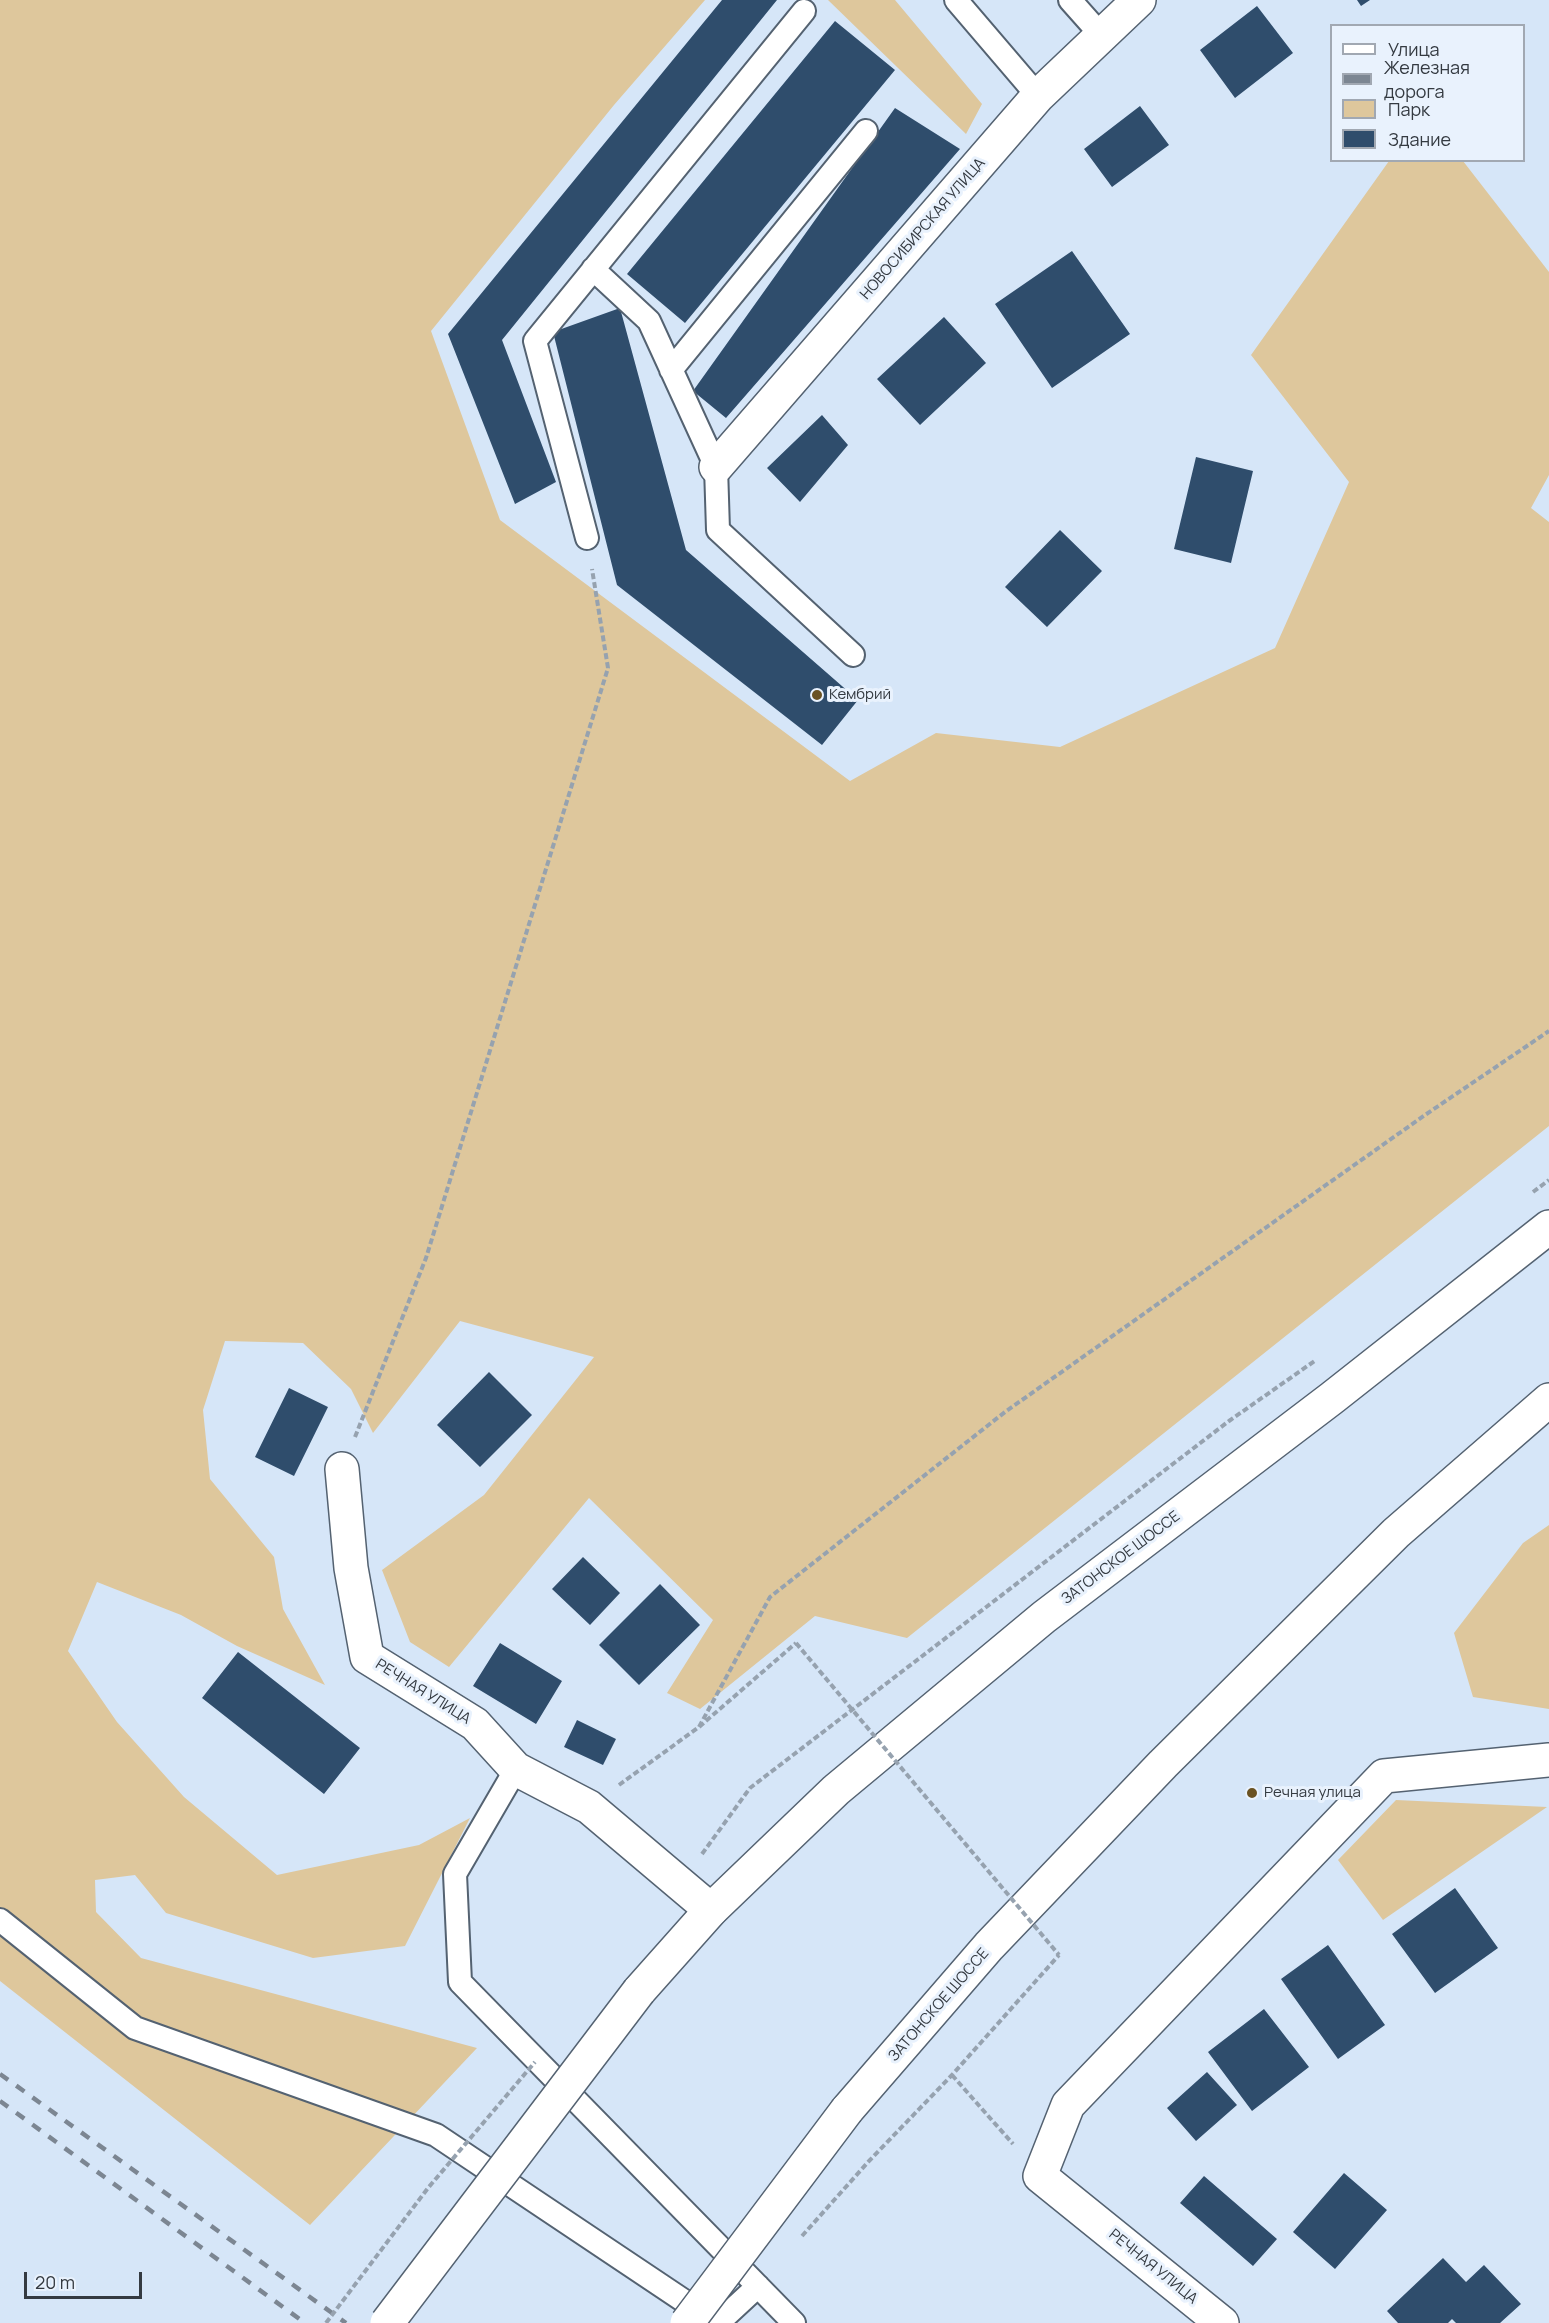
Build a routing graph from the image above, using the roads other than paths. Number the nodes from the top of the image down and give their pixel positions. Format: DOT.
graph roads {
  1 [pos="957,0"];
  2 [pos="1070,0"];
  3 [pos="1139,0"];
  4 [pos="804,11"];
  5 [pos="1102,36"];
  6 [pos="1038,96"];
  7 [pos="866,131"];
  8 [pos="593,269"];
  9 [pos="671,370"];
  10 [pos="716,467"];
  11 [pos="587,538"];
  12 [pos="853,655"];
  13 [pos="1549,1227"];
  14 [pos="1549,1400"];
  15 [pos="342,1469"];
  16 [pos="1549,1760"];
  17 [pos="516,1769"];
  18 [pos="711,1910"];
  19 [pos="0,1920"];
  20 [pos="758,2286"];
  21 [pos="387,2323"];
  22 [pos="687,2323"];
  23 [pos="718,2323"];
  24 [pos="794,2323"];
  25 [pos="1222,2323"];
  1 -- 6 [label="lane"];
  2 -- 5 [label="lane"];
  3 -- 5 [label="main road, НОВОСИБИРСКАЯ УЛИЦА"];
  4 -- 8 [label="lane"];
  5 -- 6 [label="main road, НОВОСИБИРСКАЯ УЛИЦА"];
  6 -- 10 [label="main road, НОВОСИБИРСКАЯ УЛИЦА"];
  7 -- 9 [label="lane"];
  8 -- 9 [label="lane"];
  8 -- 11 [label="lane"];
  9 -- 10 [label="lane"];
  10 -- 12 [label="lane"];
  13 -- 18 [label="main road, ЗАТОНСКОЕ ШОССЕ"];
  14 -- 22 [label="main road, ЗАТОНСКОЕ ШОССЕ, bridge"];
  15 -- 17 [label="main road, РЕЧНАЯ УЛИЦА"];
  16 -- 25 [label="main road, РЕЧНАЯ УЛИЦА"];
  17 -- 18 [label="main road, РЕЧНАЯ УЛИЦА"];
  17 -- 20 [label="lane"];
  18 -- 21 [label="main road, ЗАТОНСКОЕ ШОССЕ, bridge"];
  19 -- 23 [label="lane"];
  20 -- 23 [label="lane"];
  20 -- 24 [label="lane"];
}
